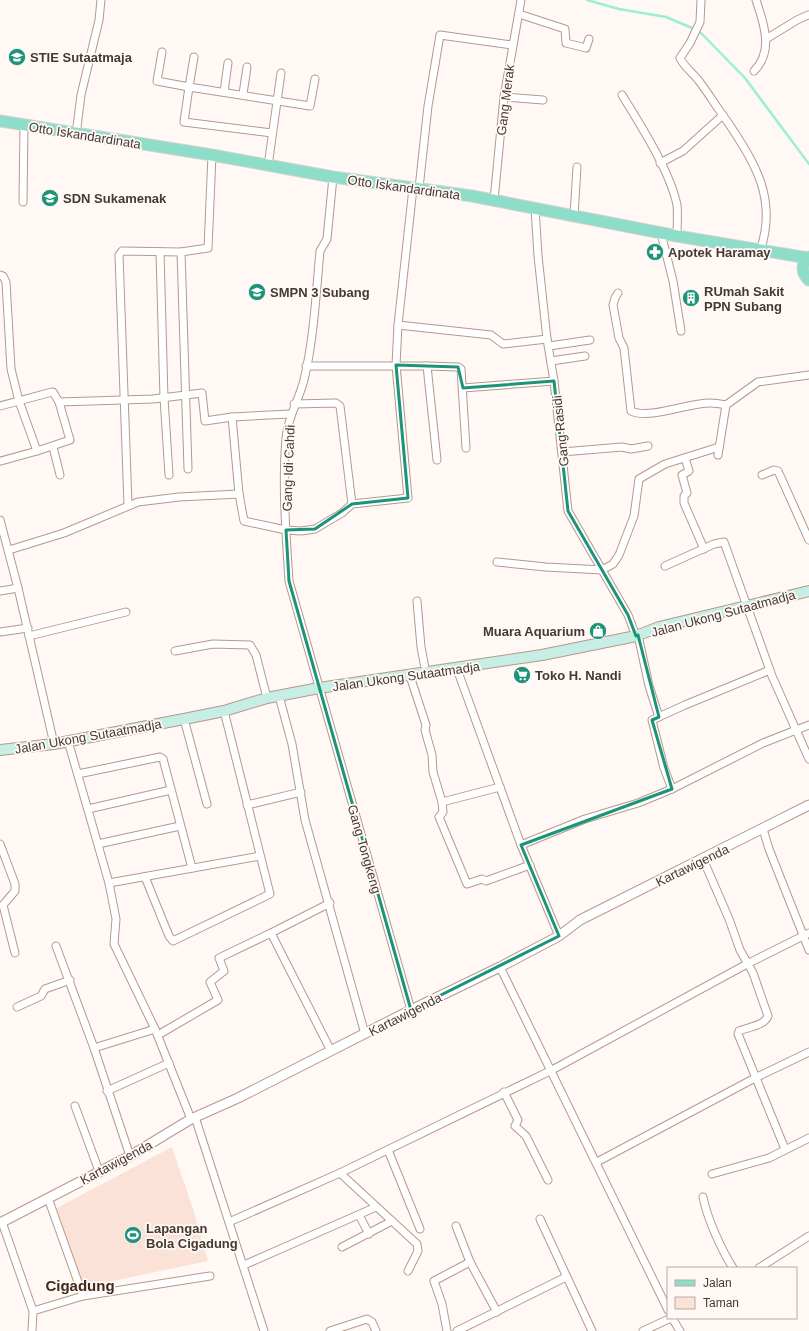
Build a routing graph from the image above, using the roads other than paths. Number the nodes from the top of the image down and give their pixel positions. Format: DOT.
graph roads {
  1 [pos="101,0"];
  2 [pos="521,0"];
  3 [pos="700,0"];
  4 [pos="756,0"];
  5 [pos="519,14"];
  6 [pos="809,16"];
  7 [pos="589,39"];
  8 [pos="766,39"];
  9 [pos="512,44"];
  10 [pos="162,52"];
  11 [pos="194,57"];
  12 [pos="228,63"];
  13 [pos="247,67"];
  14 [pos="754,71"];
  15 [pos="281,73"];
  16 [pos="315,79"];
  17 [pos="189,87"];
  18 [pos="224,92"];
  19 [pos="243,94"];
  20 [pos="622,95"];
  21 [pos="504,97"];
  22 [pos="277,100"];
  23 [pos="543,100"];
  24 [pos="723,116"];
  25 [pos="0,121"];
  26 [pos="24,125"];
  27 [pos="272,133"];
  28 [pos="76,135"];
  29 [pos="212,155"];
  30 [pos="660,163"];
  31 [pos="268,166"];
  32 [pos="577,167"];
  33 [pos="334,177"];
  34 [pos="416,188"];
  35 [pos="494,200"];
  36 [pos="23,202"];
  37 [pos="535,208"];
  38 [pos="574,216"];
  39 [pos="661,233"];
  40 [pos="677,236"];
  41 [pos="760,251"];
  42 [pos="160,252"];
  43 [pos="181,252"];
  44 [pos="808,258"];
  45 [pos="0,276"];
  46 [pos="809,280"];
  47 [pos="618,293"];
  48 [pos="3,312"];
  49 [pos="398,325"];
  50 [pos="681,331"];
  51 [pos="590,340"];
  52 [pos="548,342"];
  53 [pos="585,356"];
  54 [pos="551,361"];
  55 [pos="396,365"];
  56 [pos="306,366"];
  57 [pos="427,366"];
  58 [pos="809,375"];
  59 [pos="554,381"];
  60 [pos="462,388"];
  61 [pos="184,394"];
  62 [pos="164,398"];
  63 [pos="124,401"];
  64 [pos="19,402"];
  65 [pos="59,402"];
  66 [pos="294,404"];
  67 [pos="726,405"];
  68 [pos="0,406"];
  69 [pos="290,414"];
  70 [pos="232,417"];
  71 [pos="648,446"];
  72 [pos="53,447"];
  73 [pos="466,448"];
  74 [pos="37,451"];
  75 [pos="562,452"];
  76 [pos="685,458"];
  77 [pos="0,460"];
  78 [pos="437,460"];
  79 [pos="188,469"];
  80 [pos="60,475"];
  81 [pos="169,475"];
  82 [pos="762,475"];
  83 [pos="239,494"];
  84 [pos="352,504"];
  85 [pos="128,505"];
  86 [pos="0,520"];
  87 [pos="286,530"];
  88 [pos="809,540"];
  89 [pos="704,549"];
  90 [pos="9,550"];
  91 [pos="497,562"];
  92 [pos="665,566"];
  93 [pos="602,570"];
  94 [pos="18,588"];
  95 [pos="809,590"];
  96 [pos="0,591"];
  97 [pos="417,601"];
  98 [pos="747,606"];
  99 [pos="126,612"];
  100 [pos="28,628"];
  101 [pos="0,632"];
  102 [pos="29,636"];
  103 [pos="637,636"];
  104 [pos="175,651"];
  105 [pos="457,669"];
  106 [pos="770,670"];
  107 [pos="426,673"];
  108 [pos="410,676"];
  109 [pos="319,688"];
  110 [pos="280,696"];
  111 [pos="266,698"];
  112 [pos="224,711"];
  113 [pos="658,717"];
  114 [pos="184,719"];
  115 [pos="809,725"];
  116 [pos="796,730"];
  117 [pos="68,741"];
  118 [pos="54,744"];
  119 [pos="0,750"];
  120 [pos="809,759"];
  121 [pos="78,774"];
  122 [pos="500,787"];
  123 [pos="672,789"];
  124 [pos="171,790"];
  125 [pos="300,792"];
  126 [pos="442,802"];
  127 [pos="207,804"];
  128 [pos="247,805"];
  129 [pos="809,805"];
  130 [pos="88,809"];
  131 [pos="180,826"];
  132 [pos="763,829"];
  133 [pos="0,844"];
  134 [pos="98,844"];
  135 [pos="521,845"];
  136 [pos="260,856"];
  137 [pos="703,859"];
  138 [pos="530,865"];
  139 [pos="192,868"];
  140 [pos="145,877"];
  141 [pos="109,883"];
  142 [pos="330,903"];
  143 [pos="271,933"];
  144 [pos="806,934"];
  145 [pos="559,936"];
  146 [pos="56,946"];
  147 [pos="809,950"];
  148 [pos="15,952"];
  149 [pos="747,964"];
  150 [pos="500,967"];
  151 [pos="70,980"];
  152 [pos="17,1007"];
  153 [pos="411,1010"];
  154 [pos="157,1032"];
  155 [pos="365,1034"];
  156 [pos="94,1048"];
  157 [pos="331,1051"];
  158 [pos="809,1052"];
  159 [pos="170,1063"];
  160 [pos="552,1070"];
  161 [pos="755,1078"];
  162 [pos="107,1091"];
  163 [pos="504,1092"];
  164 [pos="75,1106"];
  165 [pos="193,1118"];
  166 [pos="809,1138"];
  167 [pos="785,1149"];
  168 [pos="388,1150"];
  169 [pos="130,1156"];
  170 [pos="597,1162"];
  171 [pos="99,1171"];
  172 [pos="340,1173"];
  173 [pos="712,1174"];
  174 [pos="548,1180"];
  175 [pos="703,1197"];
  176 [pos="48,1198"];
  177 [pos="376,1206"];
  178 [pos="360,1215"];
  179 [pos="540,1219"];
  180 [pos="392,1221"];
  181 [pos="229,1222"];
  182 [pos="1,1223"];
  183 [pos="456,1226"];
  184 [pos="420,1229"];
  185 [pos="369,1234"];
  186 [pos="809,1236"];
  187 [pos="342,1248"];
  188 [pos="470,1262"];
  189 [pos="244,1265"];
  190 [pos="732,1267"];
  191 [pos="761,1267"];
  192 [pos="408,1271"];
  193 [pos="210,1276"];
  194 [pos="566,1277"];
  195 [pos="83,1296"];
  196 [pos="667,1308"];
  197 [pos="33,1311"];
  198 [pos="497,1312"];
  199 [pos="670,1319"];
  200 [pos="673,1319"];
  201 [pos="32,1331"];
  202 [pos="264,1331"];
  203 [pos="330,1331"];
  204 [pos="376,1331"];
  205 [pos="447,1331"];
  206 [pos="457,1331"];
  207 [pos="592,1331"];
  208 [pos="643,1331"];
  209 [pos="680,1331"];
  1 -- 28 [label="street"];
  2 -- 5 [label="street, Gang Merak"];
  3 -- 24 [label="street"];
  4 -- 8 [label="street"];
  5 -- 7 [label="street"];
  5 -- 9 [label="street, Gang Merak"];
  6 -- 8 [label="street"];
  8 -- 14 [label="street"];
  9 -- 21 [label="street, Gang Merak"];
  9 -- 34 [label="street"];
  10 -- 17 [label="street"];
  11 -- 17 [label="street"];
  12 -- 18 [label="street"];
  13 -- 19 [label="street"];
  15 -- 22 [label="street"];
  16 -- 22 [label="street"];
  17 -- 18 [label="street"];
  17 -- 27 [label="street"];
  18 -- 19 [label="street"];
  19 -- 22 [label="street"];
  20 -- 30 [label="street"];
  21 -- 23 [label="street"];
  21 -- 35 [label="street, Gang Merak"];
  22 -- 27 [label="street"];
  24 -- 30 [label="street"];
  24 -- 41 [label="street"];
  25 -- 26 [label="main road, Otto Iskandardinata"];
  26 -- 28 [label="main road, Otto Iskandardinata"];
  26 -- 36 [label="street"];
  27 -- 31 [label="street"];
  28 -- 29 [label="main road, Otto Iskandardinata"];
  29 -- 31 [label="main road, Otto Iskandardinata"];
  29 -- 43 [label="street"];
  30 -- 40 [label="street"];
  31 -- 33 [label="main road, Otto Iskandardinata"];
  32 -- 38 [label="street"];
  33 -- 34 [label="main road, Otto Iskandardinata"];
  33 -- 56 [label="street, Gang Idi Cahdi"];
  34 -- 35 [label="main road, Otto Iskandardinata"];
  34 -- 49 [label="street"];
  35 -- 37 [label="main road, Otto Iskandardinata"];
  37 -- 38 [label="main road, Otto Iskandardinata"];
  37 -- 52 [label="street, Gang Rasidi"];
  38 -- 39 [label="main road, Otto Iskandardinata"];
  39 -- 40 [label="main road, Otto Iskandardinata"];
  39 -- 50 [label="street"];
  40 -- 41 [label="main road, Otto Iskandardinata"];
  41 -- 44 [label="main road, Otto Iskandardinata"];
  42 -- 43 [label="street"];
  42 -- 62 [label="street"];
  42 -- 63 [label="street"];
  43 -- 61 [label="street"];
  44 -- 46 [label="main road"];
  45 -- 48 [label="street"];
  47 -- 67 [label="street"];
  48 -- 64 [label="street"];
  49 -- 52 [label="street"];
  49 -- 55 [label="street"];
  51 -- 52 [label="street"];
  52 -- 54 [label="street, Gang Rasidi"];
  53 -- 54 [label="street"];
  54 -- 59 [label="street, Gang Rasidi"];
  55 -- 56 [label="street"];
  55 -- 57 [label="street"];
  55 -- 84 [label="street"];
  56 -- 66 [label="street, Gang Idi Cahdi"];
  57 -- 60 [label="street"];
  57 -- 78 [label="street"];
  58 -- 67 [label="street"];
  59 -- 60 [label="street"];
  59 -- 75 [label="street, Gang Rasidi"];
  60 -- 73 [label="street"];
  61 -- 62 [label="street"];
  61 -- 70 [label="street"];
  61 -- 79 [label="street"];
  62 -- 63 [label="street"];
  62 -- 81 [label="street"];
  63 -- 65 [label="street"];
  63 -- 85 [label="street"];
  64 -- 65 [label="street"];
  64 -- 68 [label="street"];
  64 -- 74 [label="street"];
  65 -- 72 [label="street"];
  66 -- 69 [label="street, Gang Idi Cahdi"];
  66 -- 84 [label="street"];
  67 -- 76 [label="street"];
  69 -- 70 [label="street"];
  69 -- 87 [label="street, Gang Idi Cahdi"];
  70 -- 83 [label="street"];
  71 -- 75 [label="street"];
  72 -- 74 [label="street"];
  72 -- 80 [label="street"];
  74 -- 77 [label="street"];
  75 -- 93 [label="street, Gang Rasidi"];
  76 -- 89 [label="street"];
  76 -- 93 [label="street"];
  82 -- 88 [label="street"];
  83 -- 85 [label="street"];
  83 -- 87 [label="street"];
  84 -- 87 [label="street"];
  85 -- 90 [label="street"];
  86 -- 90 [label="street"];
  87 -- 109 [label="street, Gang Idi Cahdi"];
  89 -- 92 [label="street"];
  89 -- 98 [label="street"];
  90 -- 94 [label="street"];
  91 -- 93 [label="street"];
  93 -- 103 [label="street, Gang Rasidi"];
  94 -- 96 [label="street"];
  94 -- 100 [label="street"];
  95 -- 98 [label="main road, Jalan Ukong Sutaatmadja"];
  97 -- 107 [label="street"];
  98 -- 103 [label="main road, Jalan Ukong Sutaatmadja"];
  98 -- 106 [label="street"];
  99 -- 102 [label="street"];
  100 -- 101 [label="street"];
  100 -- 102 [label="street"];
  102 -- 118 [label="street"];
  103 -- 105 [label="main road, Jalan Ukong Sutaatmadja"];
  103 -- 113 [label="street, Gang Rasidi"];
  104 -- 111 [label="street"];
  105 -- 107 [label="main road, Jalan Ukong Sutaatmadja"];
  105 -- 122 [label="street"];
  106 -- 113 [label="street"];
  106 -- 116 [label="street"];
  107 -- 108 [label="main road, Jalan Ukong Sutaatmadja"];
  108 -- 109 [label="main road, Jalan Ukong Sutaatmadja"];
  108 -- 126 [label="street"];
  109 -- 110 [label="main road, Jalan Ukong Sutaatmadja"];
  109 -- 153 [label="street, Gang Tongkeng"];
  110 -- 111 [label="main road, Jalan Ukong Sutaatmadja"];
  110 -- 125 [label="street"];
  111 -- 112 [label="main road, Jalan Ukong Sutaatmadja"];
  112 -- 114 [label="main road, Jalan Ukong Sutaatmadja"];
  112 -- 128 [label="street"];
  113 -- 123 [label="street"];
  114 -- 117 [label="main road, Jalan Ukong Sutaatmadja"];
  114 -- 127 [label="street"];
  115 -- 116 [label="street"];
  116 -- 120 [label="street"];
  116 -- 123 [label="street"];
  117 -- 118 [label="main road, Jalan Ukong Sutaatmadja"];
  117 -- 121 [label="street"];
  118 -- 119 [label="main road, Jalan Ukong Sutaatmadja"];
  121 -- 124 [label="street"];
  121 -- 130 [label="street"];
  122 -- 126 [label="street"];
  122 -- 135 [label="street"];
  123 -- 135 [label="street"];
  124 -- 130 [label="street"];
  124 -- 131 [label="street"];
  125 -- 128 [label="street"];
  125 -- 142 [label="street"];
  126 -- 138 [label="street"];
  128 -- 136 [label="street"];
  129 -- 132 [label="street, Kartawigenda"];
  130 -- 134 [label="street"];
  131 -- 134 [label="street"];
  131 -- 139 [label="street"];
  132 -- 137 [label="street, Kartawigenda"];
  132 -- 144 [label="street"];
  133 -- 148 [label="street"];
  134 -- 141 [label="street"];
  135 -- 138 [label="street"];
  136 -- 139 [label="street"];
  136 -- 140 [label="street"];
  137 -- 145 [label="street, Kartawigenda"];
  137 -- 149 [label="street"];
  138 -- 145 [label="street"];
  139 -- 140 [label="street"];
  140 -- 141 [label="street"];
  141 -- 154 [label="street"];
  142 -- 143 [label="street"];
  142 -- 155 [label="street"];
  143 -- 154 [label="street"];
  143 -- 157 [label="street"];
  144 -- 147 [label="street"];
  144 -- 149 [label="street"];
  145 -- 150 [label="street, Kartawigenda"];
  146 -- 151 [label="street"];
  149 -- 160 [label="street"];
  149 -- 161 [label="street"];
  150 -- 153 [label="street, Kartawigenda"];
  150 -- 160 [label="street"];
  151 -- 152 [label="street"];
  151 -- 156 [label="street"];
  153 -- 155 [label="street, Kartawigenda"];
  154 -- 156 [label="street"];
  154 -- 159 [label="street"];
  155 -- 157 [label="street, Kartawigenda"];
  156 -- 162 [label="street"];
  157 -- 165 [label="street, Kartawigenda"];
  158 -- 161 [label="street"];
  159 -- 162 [label="street"];
  159 -- 165 [label="street"];
  160 -- 163 [label="street"];
  160 -- 170 [label="street"];
  161 -- 167 [label="street"];
  161 -- 170 [label="street"];
  162 -- 169 [label="street"];
  163 -- 168 [label="street"];
  163 -- 174 [label="street"];
  164 -- 171 [label="street"];
  165 -- 169 [label="street, Kartawigenda"];
  165 -- 181 [label="street"];
  166 -- 167 [label="street"];
  167 -- 173 [label="street"];
  168 -- 172 [label="street"];
  168 -- 184 [label="street"];
  169 -- 171 [label="street, Kartawigenda"];
  170 -- 196 [label="street"];
  171 -- 176 [label="street, Kartawigenda"];
  172 -- 177 [label="street"];
  172 -- 181 [label="street"];
  175 -- 190 [label="street"];
  176 -- 182 [label="street, Kartawigenda"];
  176 -- 195 [label="street"];
  177 -- 178 [label="street"];
  177 -- 180 [label="street"];
  178 -- 185 [label="street"];
  178 -- 189 [label="street"];
  179 -- 194 [label="street"];
  180 -- 185 [label="street"];
  180 -- 192 [label="street"];
  181 -- 189 [label="street"];
  182 -- 197 [label="street"];
  183 -- 188 [label="street"];
  185 -- 187 [label="street"];
  186 -- 191 [label="street"];
  188 -- 198 [label="street"];
  188 -- 205 [label="street"];
  189 -- 202 [label="street"];
  193 -- 195 [label="street"];
  194 -- 198 [label="street"];
  194 -- 207 [label="street"];
  195 -- 197 [label="street"];
  197 -- 201 [label="street"];
  198 -- 206 [label="street"];
  199 -- 208 [label="street"];
  200 -- 209 [label="street"];
  203 -- 204 [label="street"];
}
